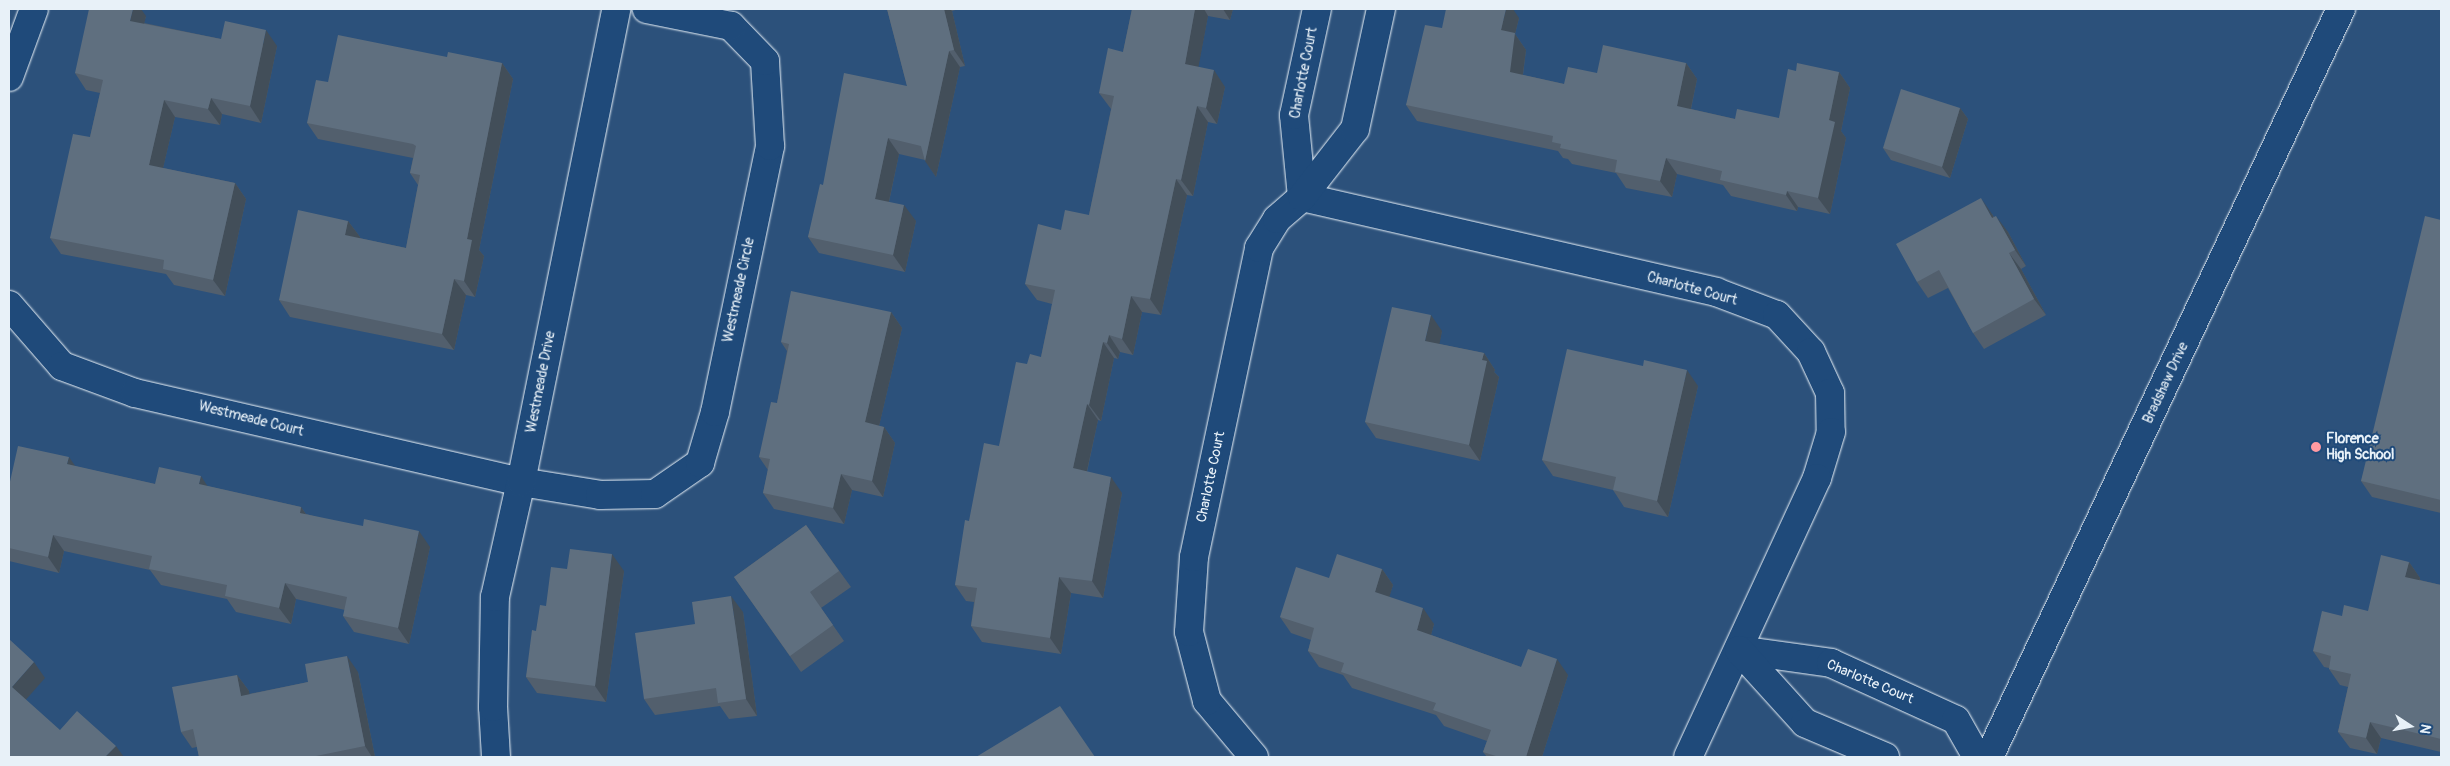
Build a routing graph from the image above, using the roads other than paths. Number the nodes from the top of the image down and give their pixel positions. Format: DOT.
graph roads {
  1 [pos="34,9"];
  2 [pos="616,9"];
  3 [pos="647,9"];
  4 [pos="1317,9"];
  5 [pos="1381,9"];
  6 [pos="2341,9"];
  7 [pos="9,77"];
  8 [pos="1302,197"];
  9 [pos="9,305"];
  10 [pos="521,482"];
  11 [pos="1738,650"];
  12 [pos="496,757"];
  13 [pos="1254,757"];
  14 [pos="1688,757"];
  15 [pos="1885,757"];
  16 [pos="1977,757"];
  17 [pos="1989,757"];
  1 -- 7 [label="street"];
  2 -- 10 [label="street, Westmeade Drive"];
  3 -- 10 [label="street, Westmeade Circle"];
  4 -- 8 [label="street, Charlotte Court"];
  5 -- 8 [label="street, Charlotte Court"];
  6 -- 17 [label="street, Bradshaw Drive"];
  8 -- 11 [label="street, Charlotte Court"];
  8 -- 13 [label="street, Charlotte Court"];
  9 -- 10 [label="street, Westmeade Court"];
  10 -- 12 [label="street, Westmeade Drive"];
  11 -- 14 [label="street, Charlotte Court"];
  11 -- 15 [label="street"];
  11 -- 16 [label="street, Charlotte Court"];
}
